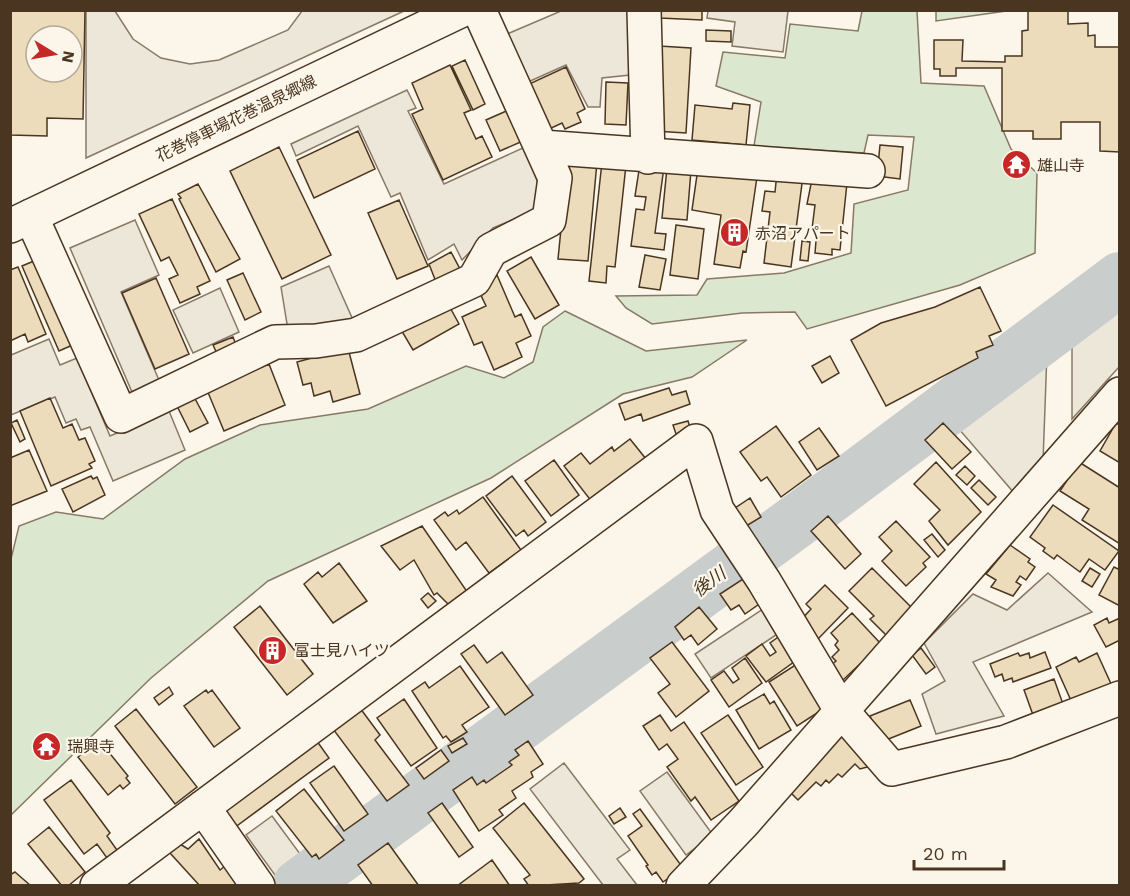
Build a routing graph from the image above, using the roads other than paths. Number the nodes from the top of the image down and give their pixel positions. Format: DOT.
graph roads {
  1 [pos="462,10"];
  2 [pos="479,10"];
  3 [pos="644,10"];
  4 [pos="542,147"];
  5 [pos="648,157"];
  6 [pos="868,171"];
  7 [pos="21,221"];
  8 [pos="1119,394"];
  9 [pos="1119,698"];
  10 [pos="841,710"];
  11 [pos="203,807"];
  12 [pos="97,885"];
  13 [pos="258,885"];
  14 [pos="683,885"];
  1 -- 7 [label="street, 花巻停車場花巻温泉郷線"];
  2 -- 4 [label="street"];
  3 -- 5 [label="street"];
  4 -- 5 [label="street"];
  4 -- 7 [label="street"];
  5 -- 6 [label="street"];
  8 -- 10 [label="street"];
  9 -- 10 [label="street"];
  10 -- 11 [label="street"];
  10 -- 14 [label="street"];
  11 -- 12 [label="street"];
  11 -- 13 [label="street"];
}
